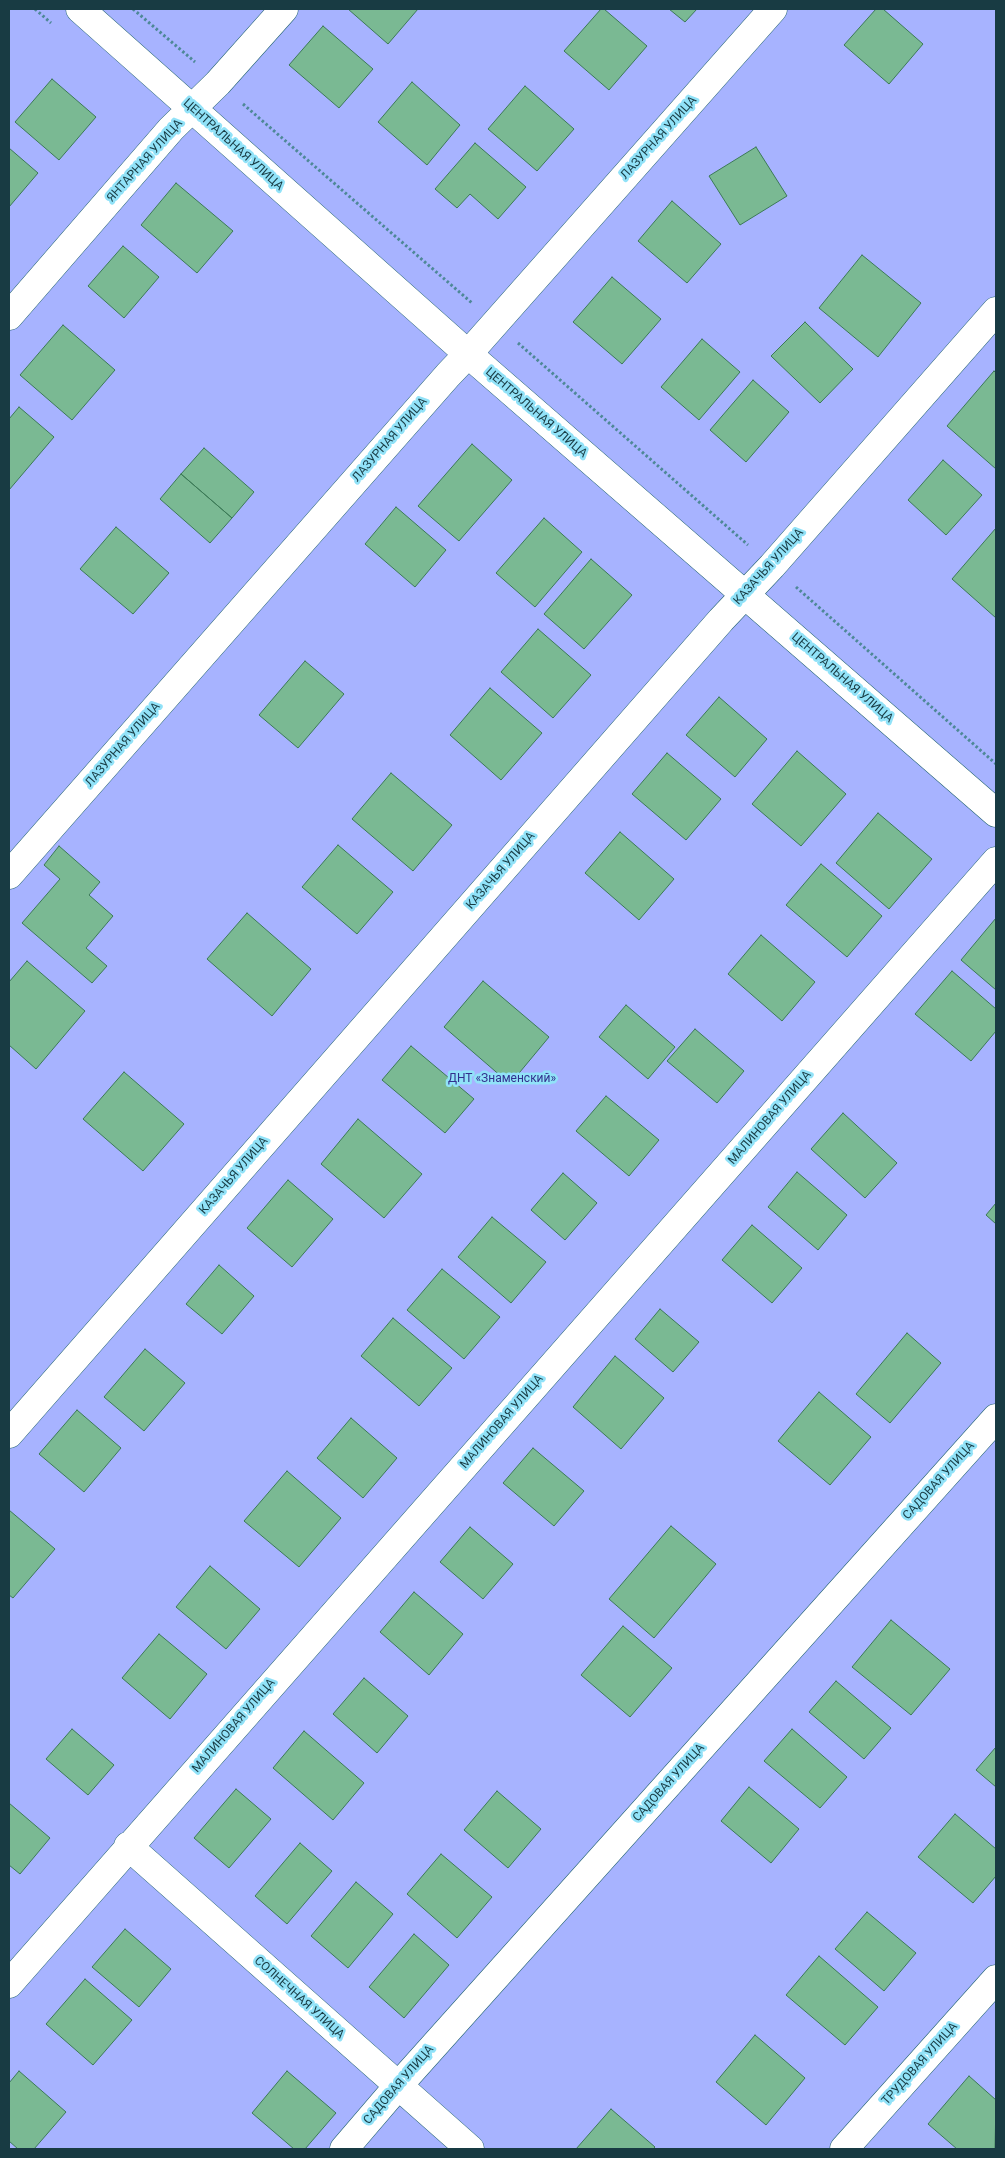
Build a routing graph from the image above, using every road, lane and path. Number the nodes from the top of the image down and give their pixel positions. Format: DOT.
graph roads {
  1 [pos="80,9"];
  2 [pos="133,9"];
  3 [pos="284,9"];
  4 [pos="774,9"];
  5 [pos="218,83"];
  6 [pos="193,109"];
  7 [pos="996,311"];
  8 [pos="9,316"];
  9 [pos="495,323"];
  10 [pos="468,354"];
  11 [pos="772,566"];
  12 [pos="745,594"];
  13 [pos="996,764"];
  14 [pos="996,812"];
  15 [pos="996,861"];
  16 [pos="9,874"];
  17 [pos="996,1418"];
  18 [pos="9,1434"];
  19 [pos="128,1846"];
  20 [pos="996,1979"];
  21 [pos="9,1984"];
  22 [pos="398,2086"];
  23 [pos="344,2149"];
  24 [pos="470,2149"];
  25 [pos="844,2149"];
  1 -- 6 [label="street, ЦЕНТРАЛЬНАЯ УЛИЦА"];
  2 -- 5 [label="path"];
  3 -- 5 [label="street, ЯНТАРНАЯ УЛИЦА"];
  4 -- 9 [label="street, ЛАЗУРНАЯ УЛИЦА"];
  5 -- 6 [label="street, ЯНТАРНАЯ УЛИЦА"];
  5 -- 9 [label="path"];
  6 -- 8 [label="street, ЯНТАРНАЯ УЛИЦА"];
  6 -- 10 [label="street, ЦЕНТРАЛЬНАЯ УЛИЦА"];
  7 -- 11 [label="street, КАЗАЧЬЯ УЛИЦА"];
  9 -- 10 [label="street, ЛАЗУРНАЯ УЛИЦА"];
  9 -- 11 [label="path"];
  10 -- 12 [label="street, ЦЕНТРАЛЬНАЯ УЛИЦА"];
  10 -- 16 [label="street, ЛАЗУРНАЯ УЛИЦА"];
  11 -- 12 [label="street, КАЗАЧЬЯ УЛИЦА"];
  11 -- 13 [label="path"];
  12 -- 14 [label="street, ЦЕНТРАЛЬНАЯ УЛИЦА"];
  12 -- 18 [label="street, КАЗАЧЬЯ УЛИЦА"];
  15 -- 19 [label="street, МАЛИНОВАЯ УЛИЦА"];
  17 -- 22 [label="street, САДОВАЯ УЛИЦА"];
  19 -- 21 [label="street, МАЛИНОВАЯ УЛИЦА"];
  19 -- 22 [label="street, СОЛНЕЧНАЯ УЛИЦА"];
  20 -- 25 [label="street, ТРУДОВАЯ УЛИЦА"];
  22 -- 23 [label="street, САДОВАЯ УЛИЦА"];
  22 -- 24 [label="street, СОЛНЕЧНАЯ УЛИЦА"];
}
